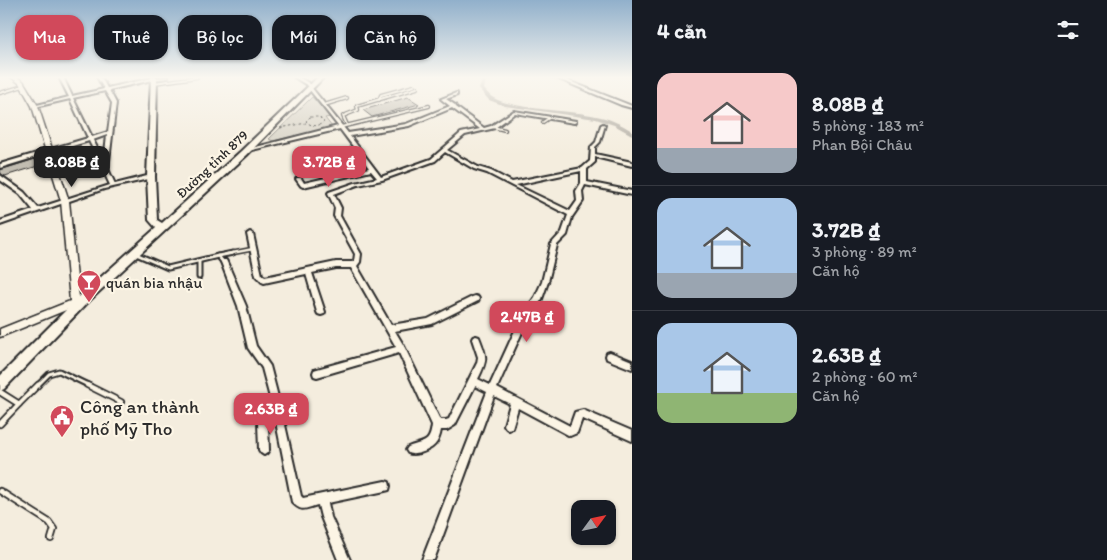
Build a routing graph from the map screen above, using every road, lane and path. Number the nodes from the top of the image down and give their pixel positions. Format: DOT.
graph roads {
  1 [pos="33,103"];
  2 [pos="48,103"];
  3 [pos="73,103"];
  4 [pos="114,103"];
  5 [pos="153,103"];
  6 [pos="294,103"];
  7 [pos="330,103"];
  8 [pos="368,103"];
  9 [pos="450,103"];
  10 [pos="620,103"];
  11 [pos="324,105"];
  12 [pos="35,106"];
  13 [pos="429,106"];
  14 [pos="454,106"];
  15 [pos="632,107"];
  16 [pos="548,118"];
  17 [pos="543,122"];
  18 [pos="574,122"];
  19 [pos="306,123"];
  20 [pos="347,125"];
  21 [pos="604,125"];
  22 [pos="341,126"];
  23 [pos="492,127"];
  24 [pos="281,128"];
  25 [pos="483,129"];
  26 [pos="505,130"];
  27 [pos="110,133"];
  28 [pos="347,135"];
  29 [pos="90,139"];
  30 [pos="444,150"];
  31 [pos="49,151"];
  32 [pos="246,151"];
  33 [pos="593,155"];
  34 [pos="632,164"];
  35 [pos="0,166"];
  36 [pos="372,169"];
  37 [pos="584,169"];
  38 [pos="105,170"];
  39 [pos="0,177"];
  40 [pos="151,177"];
  41 [pos="299,179"];
  42 [pos="380,180"];
  43 [pos="584,183"];
  44 [pos="510,184"];
  45 [pos="113,186"];
  46 [pos="632,193"];
  47 [pos="65,202"];
  48 [pos="37,211"];
  49 [pos="571,214"];
  50 [pos="0,223"];
  51 [pos="162,227"];
  52 [pos="250,234"];
  53 [pos="253,249"];
  54 [pos="134,253"];
  55 [pos="221,259"];
  56 [pos="199,262"];
  57 [pos="353,265"];
  58 [pos="308,271"];
  59 [pos="199,277"];
  60 [pos="475,299"];
  61 [pos="75,305"];
  62 [pos="321,312"];
  63 [pos="389,329"];
  64 [pos="0,333"];
  65 [pos="476,339"];
  66 [pos="401,349"];
  67 [pos="610,356"];
  68 [pos="632,365"];
  69 [pos="317,373"];
  70 [pos="474,381"];
  71 [pos="0,385"];
  72 [pos="492,390"];
  73 [pos="0,392"];
  74 [pos="121,402"];
  75 [pos="515,402"];
  76 [pos="19,404"];
  77 [pos="279,416"];
  78 [pos="0,424"];
  79 [pos="437,425"];
  80 [pos="509,425"];
  81 [pos="632,436"];
  82 [pos="264,450"];
  83 [pos="411,450"];
  84 [pos="385,486"];
  85 [pos="0,491"];
  86 [pos="322,500"];
  87 [pos="51,539"];
  88 [pos="344,560"];
  89 [pos="428,560"];
  1 -- 12 [label="street"];
  2 -- 12 [label="street"];
  3 -- 29 [label="street"];
  4 -- 27 [label="street"];
  5 -- 40 [label="main road"];
  6 -- 32 [label="main road, Đường tỉnh 879"];
  7 -- 11 [label="lane"];
  8 -- 20 [label="lane"];
  9 -- 14 [label="street"];
  10 -- 15 [label="street"];
  11 -- 22 [label="street"];
  12 -- 31 [label="street"];
  13 -- 20 [label="lane"];
  14 -- 25 [label="street"];
  14 -- 28 [label="street"];
  16 -- 17 [label="lane"];
  16 -- 18 [label="street"];
  16 -- 23 [label="street"];
  19 -- 19 [label="path"];
  19 -- 24 [label="path"];
  20 -- 22 [label="lane"];
  21 -- 33 [label="street"];
  22 -- 28 [label="street"];
  22 -- 32 [label="street"];
  23 -- 25 [label="street"];
  23 -- 26 [label="lane"];
  25 -- 30 [label="street"];
  27 -- 29 [label="street"];
  27 -- 38 [label="street"];
  28 -- 36 [label="street"];
  29 -- 31 [label="street"];
  29 -- 38 [label="street"];
  30 -- 42 [label="street"];
  30 -- 44 [label="street"];
  31 -- 35 [label="street"];
  31 -- 47 [label="street"];
  32 -- 51 [label="main road, Đường tỉnh 879"];
  33 -- 34 [label="street"];
  33 -- 37 [label="street"];
  36 -- 41 [label="street"];
  36 -- 42 [label="street"];
  37 -- 43 [label="street"];
  37 -- 44 [label="street"];
  38 -- 45 [label="street"];
  39 -- 48 [label="street"];
  40 -- 45 [label="street"];
  40 -- 51 [label="main road"];
  42 -- 57 [label="street"];
  43 -- 46 [label="street"];
  43 -- 49 [label="street"];
  44 -- 49 [label="street"];
  45 -- 47 [label="street"];
  47 -- 48 [label="street"];
  47 -- 61 [label="street"];
  48 -- 50 [label="street"];
  49 -- 72 [label="street"];
  51 -- 54 [label="main road, Đường tỉnh 879"];
  52 -- 53 [label="street"];
  53 -- 55 [label="lane"];
  53 -- 58 [label="street"];
  54 -- 56 [label="lane"];
  54 -- 61 [label="main road, Đường tỉnh 879"];
  55 -- 56 [label="lane"];
  55 -- 77 [label="street"];
  56 -- 59 [label="lane"];
  57 -- 58 [label="street"];
  57 -- 63 [label="street"];
  58 -- 62 [label="street"];
  60 -- 63 [label="street"];
  61 -- 64 [label="street"];
  61 -- 71 [label="main road, Đường tỉnh 879"];
  63 -- 66 [label="street"];
  65 -- 70 [label="street"];
  66 -- 69 [label="street"];
  66 -- 79 [label="street"];
  67 -- 68 [label="street"];
  70 -- 72 [label="street"];
  70 -- 79 [label="street"];
  72 -- 75 [label="street"];
  72 -- 89 [label="street"];
  73 -- 76 [label="lane"];
  74 -- 76 [label="lane"];
  75 -- 80 [label="street"];
  75 -- 81 [label="street"];
  76 -- 78 [label="lane"];
  77 -- 82 [label="street"];
  77 -- 86 [label="street"];
  79 -- 83 [label="street"];
  84 -- 86 [label="street"];
  85 -- 87 [label="lane"];
  86 -- 88 [label="street"];
}
